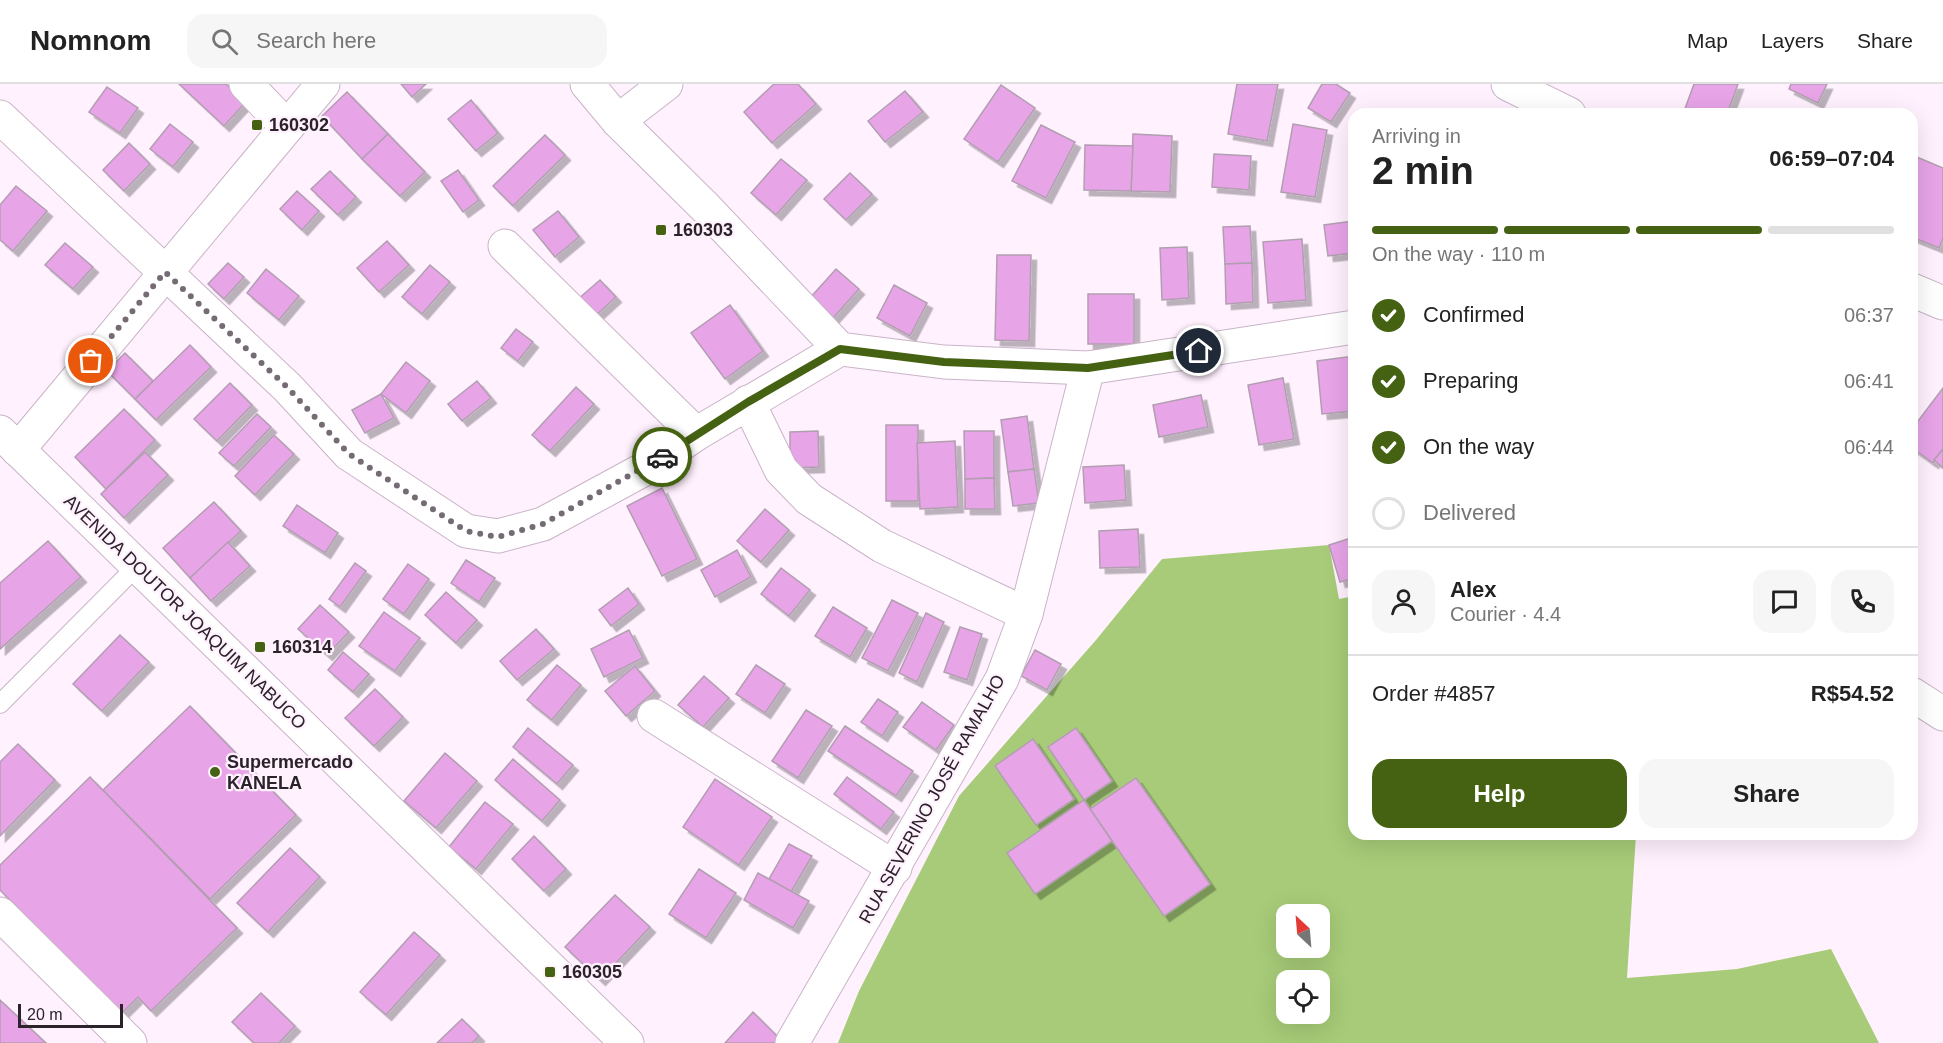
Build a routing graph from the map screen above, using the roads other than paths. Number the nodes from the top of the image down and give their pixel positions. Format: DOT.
graph roads {
  1 [pos="246,84"];
  2 [pos="323,84"];
  3 [pos="587,84"];
  4 [pos="666,84"];
  5 [pos="1508,84"];
  6 [pos="1557,108"];
  7 [pos="0,117"];
  8 [pos="618,122"];
  9 [pos="287,127"];
  10 [pos="506,246"];
  11 [pos="165,272"];
  12 [pos="1918,293"];
  13 [pos="1943,303"];
  14 [pos="1348,328"];
  15 [pos="840,349"];
  16 [pos="1088,368"];
  17 [pos="748,402"];
  18 [pos="696,434"];
  19 [pos="9,441"];
  20 [pos="137,566"];
  21 [pos="1026,614"];
  22 [pos="1918,698"];
  23 [pos="0,704"];
  24 [pos="1943,714"];
  25 [pos="654,716"];
  26 [pos="895,868"];
  27 [pos="0,914"];
  28 [pos="130,1043"];
  29 [pos="627,1043"];
  30 [pos="792,1043"];
  1 -- 9 [label="street"];
  2 -- 9 [label="street"];
  3 -- 8 [label="street"];
  4 -- 8 [label="street"];
  5 -- 6 [label="street"];
  7 -- 11 [label="street"];
  8 -- 15 [label="street"];
  9 -- 11 [label="street"];
  10 -- 18 [label="street"];
  11 -- 18 [label="street"];
  11 -- 19 [label="street"];
  12 -- 13 [label="street"];
  14 -- 16 [label="street"];
  15 -- 16 [label="street"];
  15 -- 17 [label="street"];
  16 -- 21 [label="street, RUA SEVERINO JOSÉ RAMALHO"];
  17 -- 18 [label="street"];
  17 -- 21 [label="street"];
  19 -- 20 [label="street, AVENIDA DOUTOR JOAQUIM NABUCO"];
  20 -- 23 [label="lane"];
  20 -- 29 [label="street, AVENIDA DOUTOR JOAQUIM NABUCO"];
  21 -- 26 [label="street, RUA SEVERINO JOSÉ RAMALHO"];
  22 -- 24 [label="street"];
  25 -- 26 [label="street"];
  26 -- 30 [label="street, RUA SEVERINO JOSÉ RAMALHO"];
  27 -- 28 [label="street"];
}
